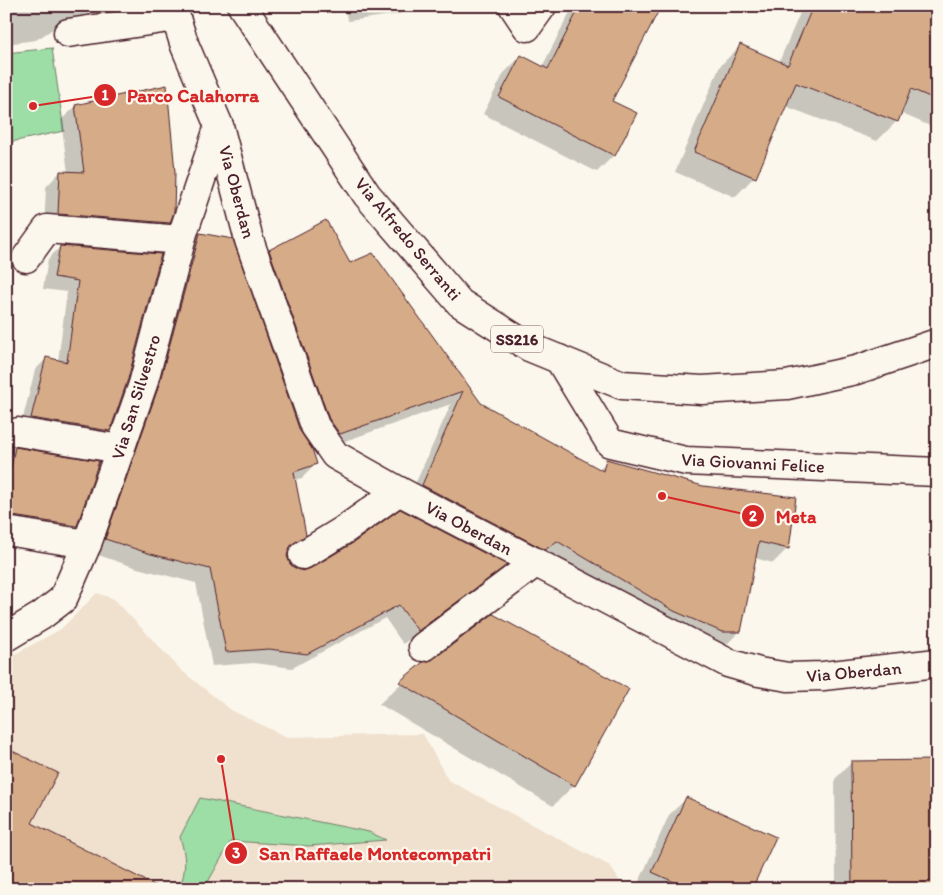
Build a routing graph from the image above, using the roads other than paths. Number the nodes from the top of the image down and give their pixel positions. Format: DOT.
graph roads {
  1 [pos="242,6"];
  2 [pos="513,6"];
  3 [pos="542,6"];
  4 [pos="174,12"];
  5 [pos="68,33"];
  6 [pos="219,126"];
  7 [pos="181,240"];
  8 [pos="26,258"];
  9 [pos="937,343"];
  10 [pos="559,359"];
  11 [pos="18,432"];
  12 [pos="120,449"];
  13 [pos="937,472"];
  14 [pos="399,492"];
  15 [pos="6,531"];
  16 [pos="87,544"];
  17 [pos="303,555"];
  18 [pos="535,563"];
  19 [pos="6,636"];
  20 [pos="423,647"];
  21 [pos="937,663"];
  1 -- 10 [label="street, Via Alfredo Serranti / SS216"];
  2 -- 3 [label="street"];
  4 -- 5 [label="street"];
  4 -- 6 [label="street, Via Oberdan"];
  6 -- 7 [label="street, Via San Silvestro"];
  6 -- 14 [label="street, Via Oberdan"];
  7 -- 8 [label="street"];
  7 -- 12 [label="street, Via San Silvestro"];
  9 -- 10 [label="street, Via Alfredo Serranti / SS216"];
  10 -- 13 [label="street, Via Giovanni Felice"];
  11 -- 12 [label="street"];
  12 -- 16 [label="street, Via San Silvestro"];
  14 -- 17 [label="street"];
  14 -- 18 [label="street, Via Oberdan"];
  15 -- 16 [label="street"];
  16 -- 19 [label="street, Via San Silvestro"];
  18 -- 20 [label="street"];
  18 -- 21 [label="street, Via Oberdan"];
}
